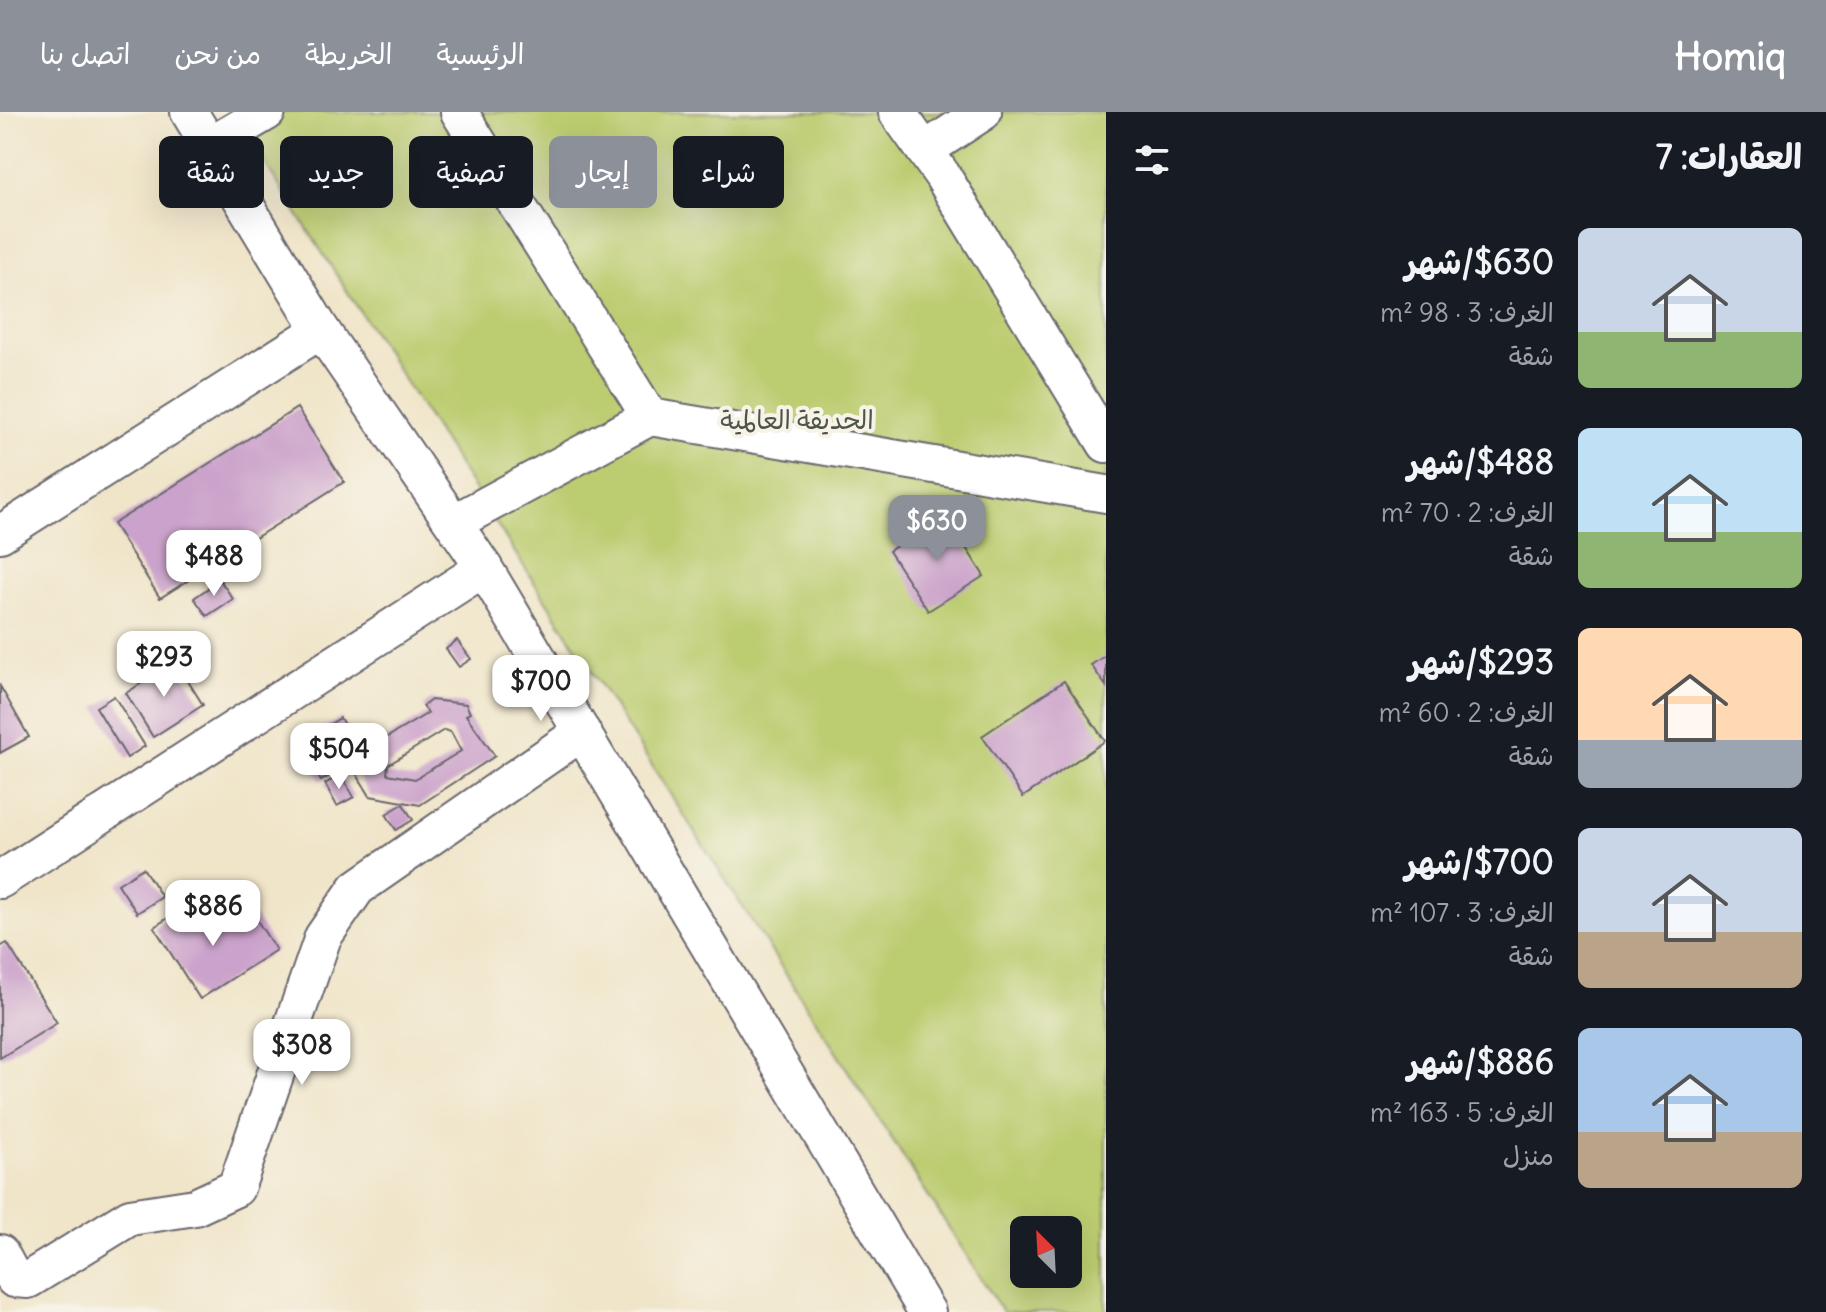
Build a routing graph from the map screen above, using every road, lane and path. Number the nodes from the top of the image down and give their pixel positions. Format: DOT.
graph roads {
  1 [pos="189,112"];
  2 [pos="267,112"];
  3 [pos="459,112"];
  4 [pos="897,112"];
  5 [pos="983,112"];
  6 [pos="205,136"];
  7 [pos="226,136"];
  8 [pos="925,150"];
  9 [pos="248,208"];
  10 [pos="321,330"];
  11 [pos="650,417"];
  12 [pos="1106,444"];
  13 [pos="1106,494"];
  14 [pos="455,522"];
  15 [pos="0,534"];
  16 [pos="484,568"];
  17 [pos="582,732"];
  18 [pos="0,880"];
  19 [pos="0,1253"];
  20 [pos="927,1312"];
  1 -- 6 [label="street"];
  2 -- 7 [label="street"];
  3 -- 11 [label="street"];
  4 -- 8 [label="street"];
  5 -- 8 [label="street"];
  8 -- 12 [label="street"];
  9 -- 10 [label="street"];
  10 -- 14 [label="street"];
  10 -- 15 [label="street"];
  11 -- 13 [label="street"];
  11 -- 14 [label="street"];
  14 -- 16 [label="street"];
  16 -- 17 [label="street"];
  16 -- 18 [label="street"];
  17 -- 19 [label="street"];
  17 -- 20 [label="street"];
}
